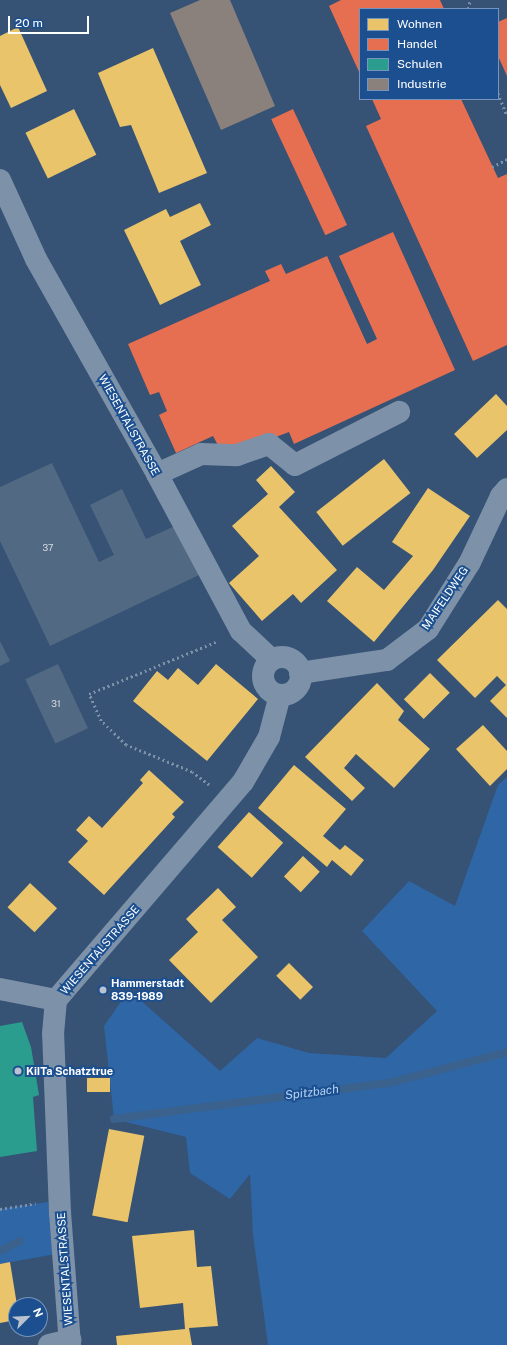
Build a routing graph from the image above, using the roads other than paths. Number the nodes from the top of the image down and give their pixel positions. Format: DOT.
graph roads {
  1 [pos="0,180"];
  2 [pos="399,412"];
  3 [pos="157,474"];
  4 [pos="507,489"];
  5 [pos="272,660"];
  6 [pos="300,672"];
  7 [pos="280,695"];
  8 [pos="0,989"];
  9 [pos="56,1000"];
  10 [pos="70,1342"];
  11 [pos="49,1345"];
  1 -- 3 [label="street, WIESENTALSTRASSE"];
  2 -- 3 [label="street"];
  3 -- 5 [label="street, WIESENTALSTRASSE"];
  4 -- 6 [label="street, MAIFELDWEG"];
  5 -- 6 [label="street"];
  5 -- 7 [label="street"];
  6 -- 7 [label="street"];
  7 -- 9 [label="street, WIESENTALSTRASSE"];
  8 -- 9 [label="street"];
  9 -- 10 [label="street, WIESENTALSTRASSE"];
  10 -- 11 [label="street"];
}
